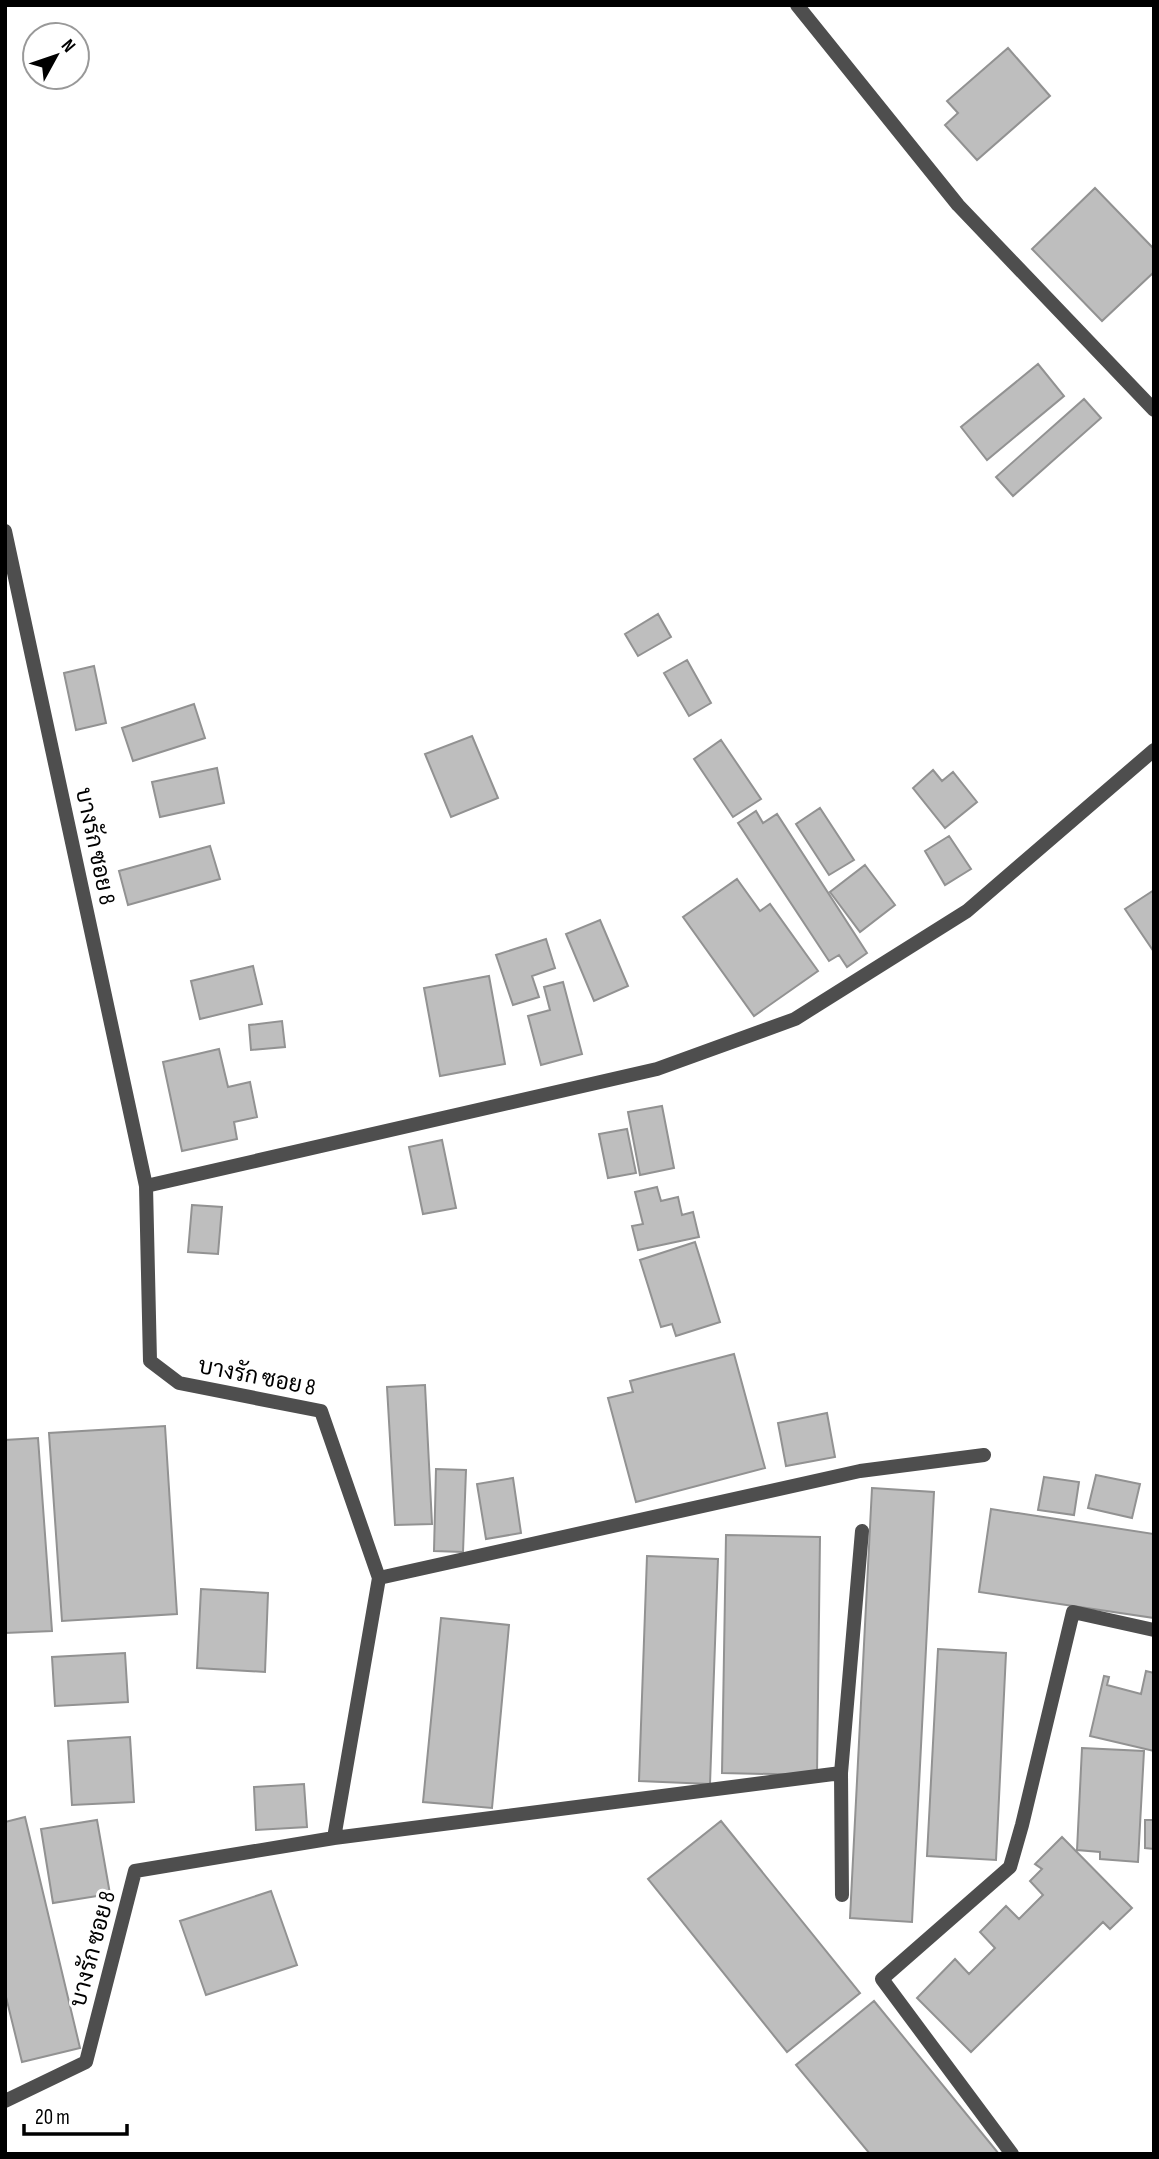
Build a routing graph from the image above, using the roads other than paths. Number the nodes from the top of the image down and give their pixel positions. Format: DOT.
graph roads {
  1 [pos="797,5"];
  2 [pos="1154,410"];
  3 [pos="5,531"];
  4 [pos="1154,750"];
  5 [pos="146,1186"];
  6 [pos="984,1455"];
  7 [pos="863,1531"];
  8 [pos="379,1578"];
  9 [pos="1154,1630"];
  10 [pos="841,1773"];
  11 [pos="334,1838"];
  12 [pos="842,1895"];
  13 [pos="5,2101"];
  14 [pos="1012,2154"];
  1 -- 2 [label="street"];
  3 -- 5 [label="street, บางรัก ซอย 8"];
  4 -- 5 [label="street"];
  5 -- 8 [label="street, บางรัก ซอย 8"];
  6 -- 8 [label="street"];
  7 -- 10 [label="street"];
  8 -- 11 [label="street, บางรัก ซอย 8"];
  9 -- 14 [label="street"];
  10 -- 11 [label="street"];
  10 -- 12 [label="street"];
  11 -- 13 [label="street, บางรัก ซอย 8"];
}
